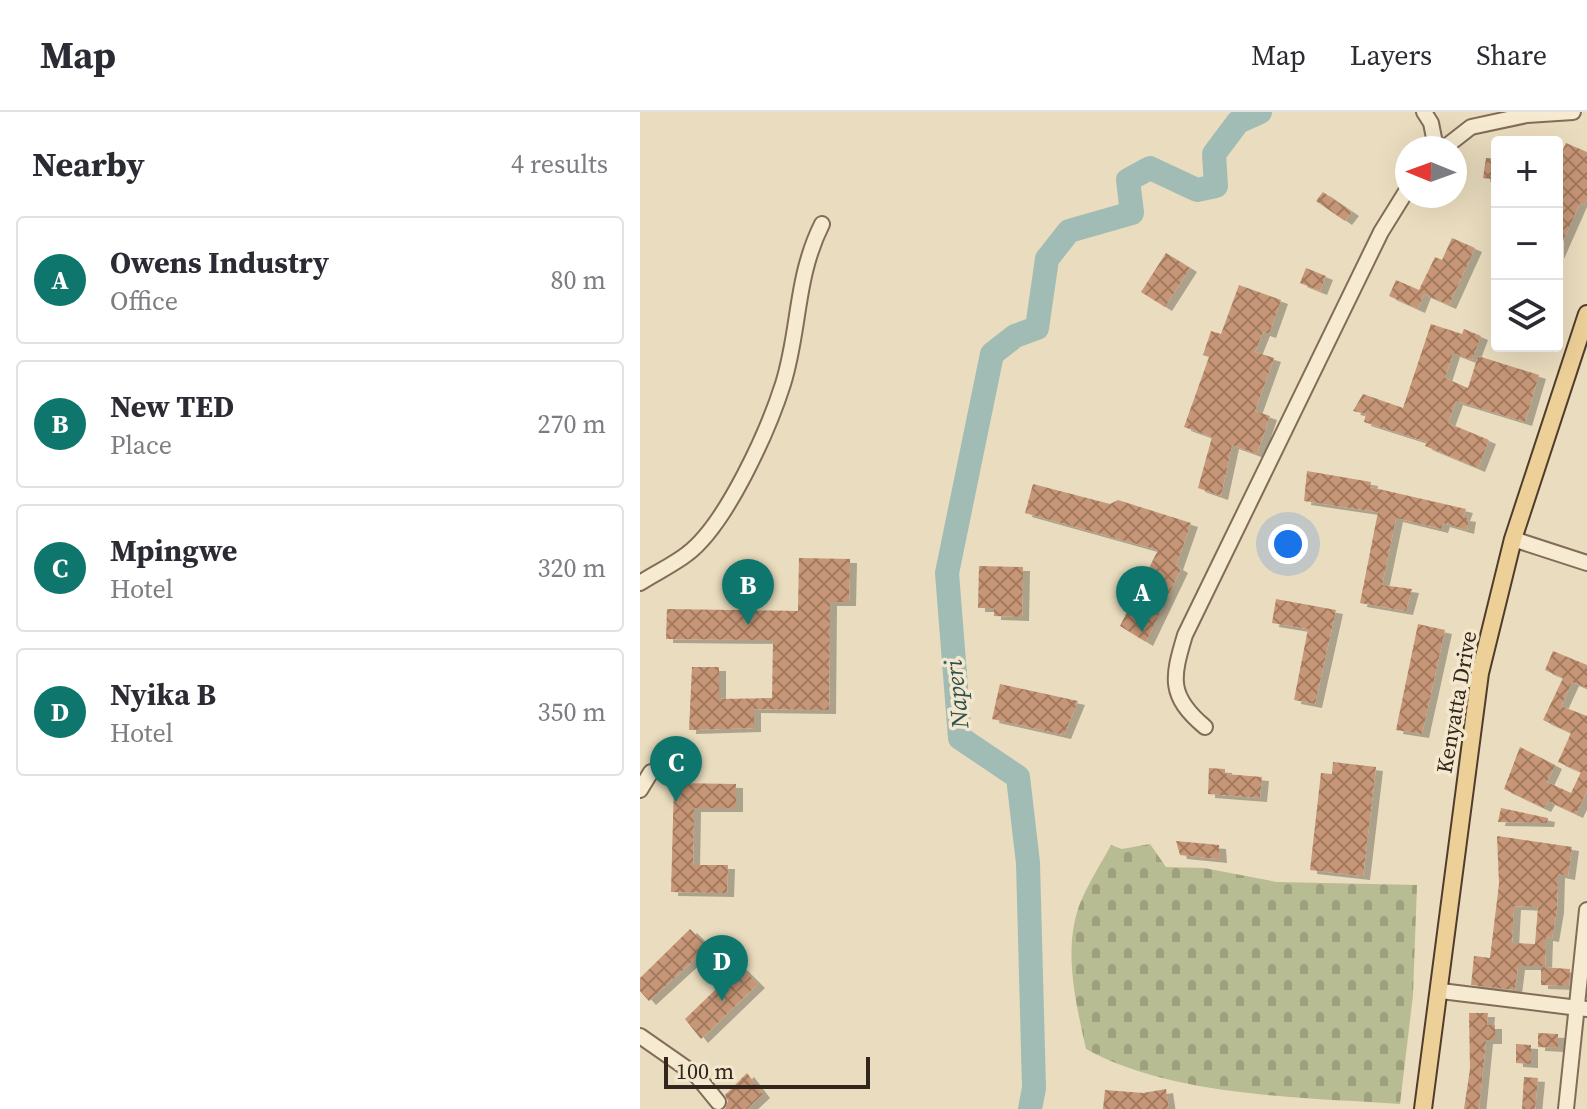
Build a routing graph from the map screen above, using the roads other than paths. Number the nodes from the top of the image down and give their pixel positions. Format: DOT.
graph roads {
  1 [pos="1424,112"];
  2 [pos="1573,112"];
  3 [pos="1434,136"];
  4 [pos="1459,136"];
  5 [pos="1396,208"];
  6 [pos="822,224"];
  7 [pos="1587,314"];
  8 [pos="1513,539"];
  9 [pos="1587,563"];
  10 [pos="640,583"];
  11 [pos="1205,727"];
  12 [pos="651,772"];
  13 [pos="640,790"];
  14 [pos="1587,910"];
  15 [pos="1441,991"];
  16 [pos="1582,1008"];
  17 [pos="640,1036"];
  18 [pos="718,1102"];
  19 [pos="1423,1109"];
  20 [pos="1566,1109"];
  1 -- 3 [label="street"];
  2 -- 4 [label="street"];
  5 -- 11 [label="street"];
  6 -- 10 [label="street"];
  7 -- 8 [label="main road, Kenyatta Drive"];
  8 -- 9 [label="street"];
  8 -- 15 [label="main road, Kenyatta Drive"];
  12 -- 13 [label="street"];
  14 -- 16 [label="street"];
  15 -- 16 [label="street"];
  15 -- 19 [label="main road, Kenyatta Drive"];
  16 -- 20 [label="street"];
  17 -- 18 [label="street"];
}
